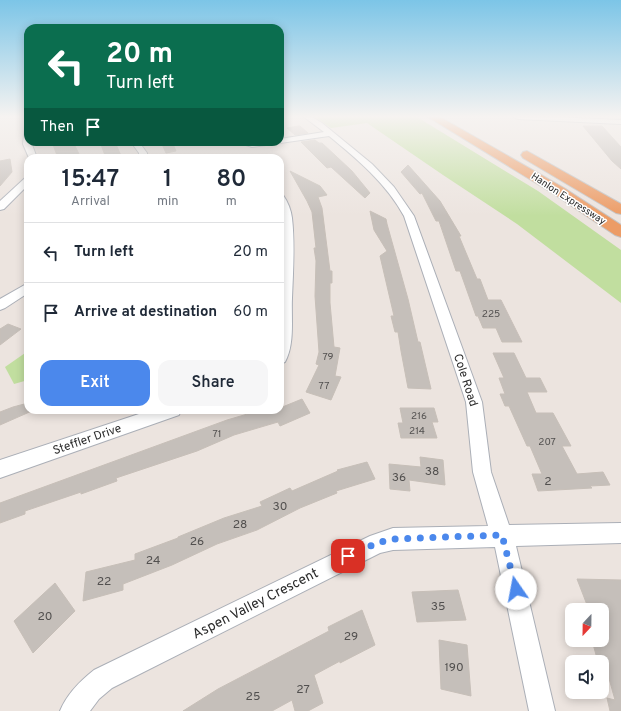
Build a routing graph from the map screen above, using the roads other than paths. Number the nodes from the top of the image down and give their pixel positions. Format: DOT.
graph roads {
  1 [pos="351,150"];
  2 [pos="489,150"];
  3 [pos="517,150"];
  4 [pos="24,184"];
  5 [pos="284,206"];
  6 [pos="0,207"];
  7 [pos="621,210"];
  8 [pos="621,232"];
  9 [pos="24,290"];
  10 [pos="0,305"];
  11 [pos="284,324"];
  12 [pos="161,414"];
  13 [pos="0,469"];
  14 [pos="621,533"];
  15 [pos="502,535"];
  16 [pos="73,711"];
  17 [pos="542,711"];
  1 -- 15 [label="street, Cole Road"];
  2 -- 8 [label="highway, Hanlon Expressway"];
  3 -- 7 [label="highway, Hanlon Expressway"];
  4 -- 6 [label="street"];
  5 -- 11 [label="street"];
  9 -- 10 [label="street"];
  12 -- 13 [label="street, Steffler Drive"];
  14 -- 15 [label="street, Aspen Valley Crescent"];
  15 -- 16 [label="street, Aspen Valley Crescent"];
  15 -- 17 [label="street, Cole Road"];
}
